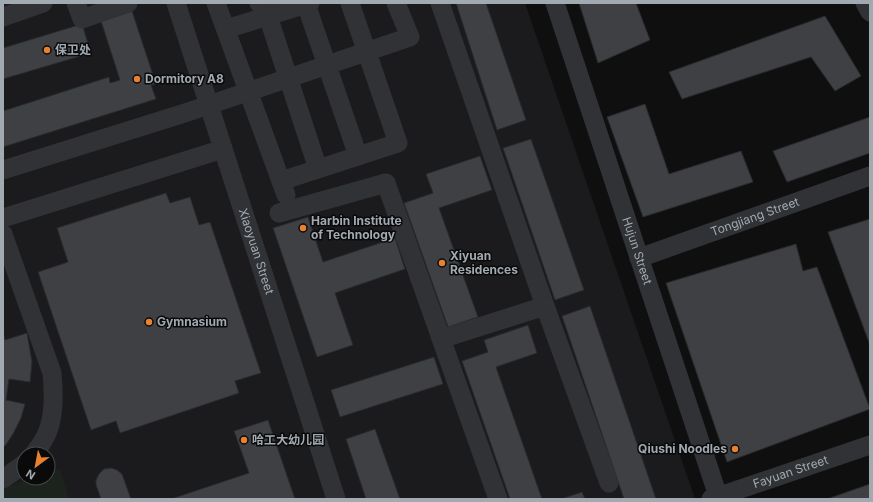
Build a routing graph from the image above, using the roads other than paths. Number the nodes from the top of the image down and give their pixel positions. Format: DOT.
graph roads {
  1 [pos="43,3"];
  2 [pos="76,3"];
  3 [pos="128,3"];
  4 [pos="216,3"];
  5 [pos="350,3"];
  6 [pos="396,3"];
  7 [pos="440,3"];
  8 [pos="554,3"];
  9 [pos="865,3"];
  10 [pos="179,4"];
  11 [pos="308,4"];
  12 [pos="263,10"];
  13 [pos="870,12"];
  14 [pos="3,16"];
  15 [pos="226,29"];
  16 [pos="366,52"];
  17 [pos="326,65"];
  18 [pos="288,78"];
  19 [pos="248,91"];
  20 [pos="209,104"];
  21 [pos="223,149"];
  22 [pos="358,156"];
  23 [pos="318,169"];
  24 [pos="3,170"];
  25 [pos="870,176"];
  26 [pos="279,214"];
  27 [pos="3,218"];
  28 [pos="3,234"];
  29 [pos="639,258"];
  30 [pos="545,306"];
  31 [pos="442,340"];
  32 [pos="870,445"];
  33 [pos="40,446"];
  34 [pos="16,470"];
  35 [pos="3,479"];
  36 [pos="609,483"];
  37 [pos="716,498"];
  38 [pos="336,499"];
  39 [pos="498,499"];
  1 -- 14 [label="street"];
  2 -- 3 [label="street"];
  4 -- 15 [label="street"];
  5 -- 16 [label="street"];
  6 -- 16 [label="street"];
  7 -- 30 [label="street"];
  8 -- 29 [label="street, Hujun Street"];
  9 -- 13 [label="street"];
  10 -- 20 [label="street, Xiaoyuan Street"];
  11 -- 12 [label="street"];
  11 -- 17 [label="street"];
  12 -- 15 [label="street"];
  12 -- 18 [label="street"];
  15 -- 19 [label="street"];
  16 -- 17 [label="street"];
  16 -- 22 [label="street"];
  17 -- 18 [label="street"];
  17 -- 22 [label="street"];
  18 -- 19 [label="street"];
  18 -- 23 [label="street"];
  19 -- 20 [label="street"];
  19 -- 23 [label="street"];
  20 -- 21 [label="street, Xiaoyuan Street"];
  20 -- 24 [label="street"];
  21 -- 27 [label="street"];
  21 -- 38 [label="street, Xiaoyuan Street"];
  22 -- 23 [label="street"];
  25 -- 29 [label="street, Tongjiang Street"];
  26 -- 31 [label="street"];
  28 -- 33 [label="street"];
  29 -- 37 [label="street, Hujun Street"];
  30 -- 31 [label="street"];
  30 -- 36 [label="street"];
  31 -- 39 [label="street"];
  32 -- 37 [label="street, Fayuan Street"];
  34 -- 35 [label="street"];
}
